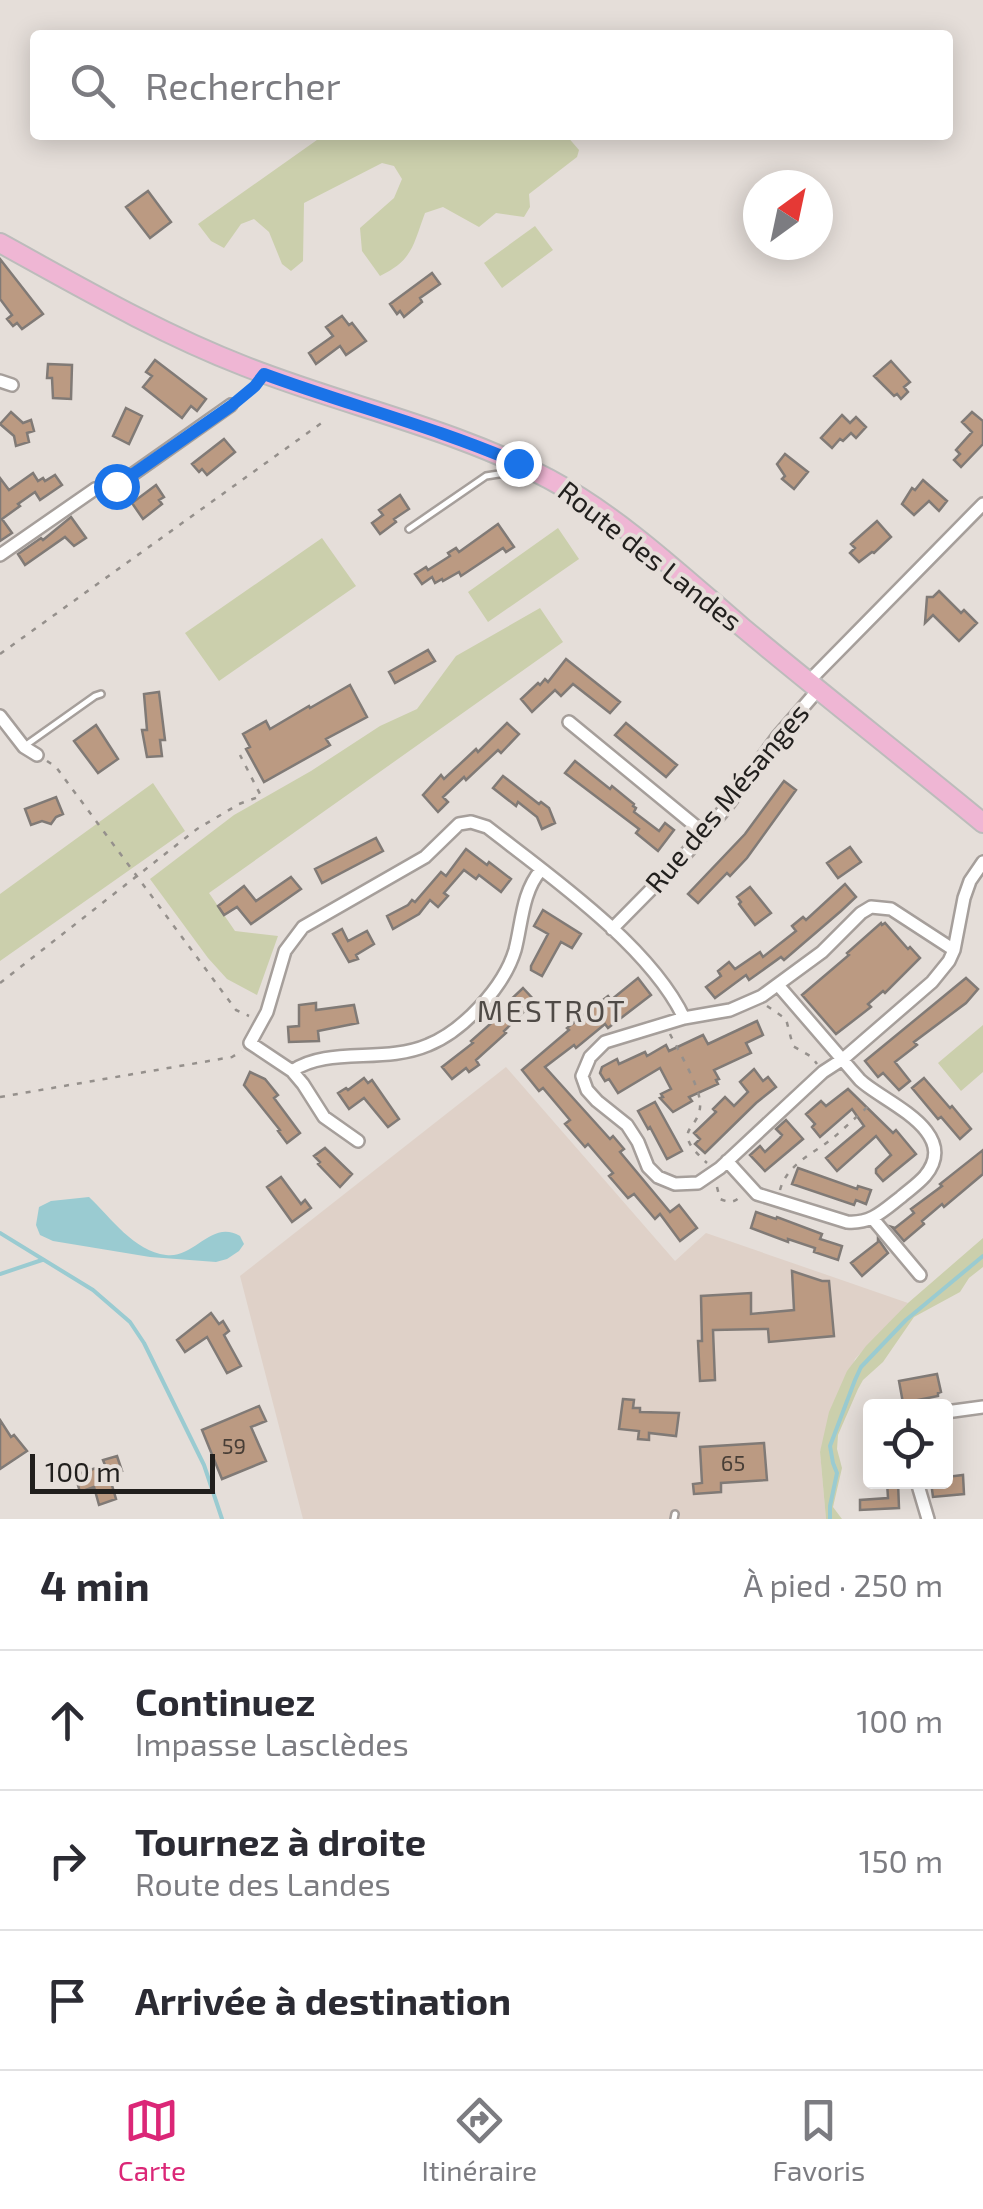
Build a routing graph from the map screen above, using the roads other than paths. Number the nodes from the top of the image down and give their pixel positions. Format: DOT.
graph roads {
  1 [pos="0,243"];
  2 [pos="231,406"];
  3 [pos="505,473"];
  4 [pos="983,504"];
  5 [pos="409,529"];
  6 [pos="0,555"];
  7 [pos="813,686"];
  8 [pos="102,694"];
  9 [pos="0,716"];
  10 [pos="569,722"];
  11 [pos="20,742"];
  12 [pos="38,755"];
  13 [pos="983,823"];
  14 [pos="704,833"];
  15 [pos="983,862"];
  16 [pos="541,870"];
  17 [pos="612,928"];
  18 [pos="954,950"];
  19 [pos="778,985"];
  20 [pos="684,1018"];
  21 [pos="843,1059"];
  22 [pos="292,1071"];
  23 [pos="358,1141"];
  24 [pos="727,1162"];
  25 [pos="873,1219"];
  26 [pos="920,1275"];
  27 [pos="983,1408"];
  28 [pos="953,1411"];
  29 [pos="919,1489"];
  30 [pos="928,1519"];
  1 -- 7 [label="main road, Route des Landes"];
  2 -- 6 [label="street"];
  3 -- 5 [label="lane"];
  4 -- 7 [label="street, Rue des Mésanges"];
  7 -- 13 [label="main road, Route des Landes"];
  7 -- 14 [label="street, Rue des Mésanges"];
  8 -- 11 [label="lane"];
  9 -- 11 [label="street"];
  10 -- 14 [label="street"];
  11 -- 12 [label="street"];
  14 -- 17 [label="street, Rue des Mésanges"];
  15 -- 18 [label="street"];
  16 -- 17 [label="street"];
  16 -- 22 [label="street"];
  16 -- 22 [label="street"];
  17 -- 20 [label="street"];
  18 -- 19 [label="street"];
  18 -- 21 [label="street"];
  19 -- 20 [label="street"];
  19 -- 21 [label="street"];
  20 -- 24 [label="street"];
  21 -- 24 [label="street"];
  21 -- 25 [label="street"];
  22 -- 23 [label="street"];
  24 -- 25 [label="street"];
  25 -- 26 [label="street"];
  27 -- 28 [label="street"];
  29 -- 30 [label="street"];
}
